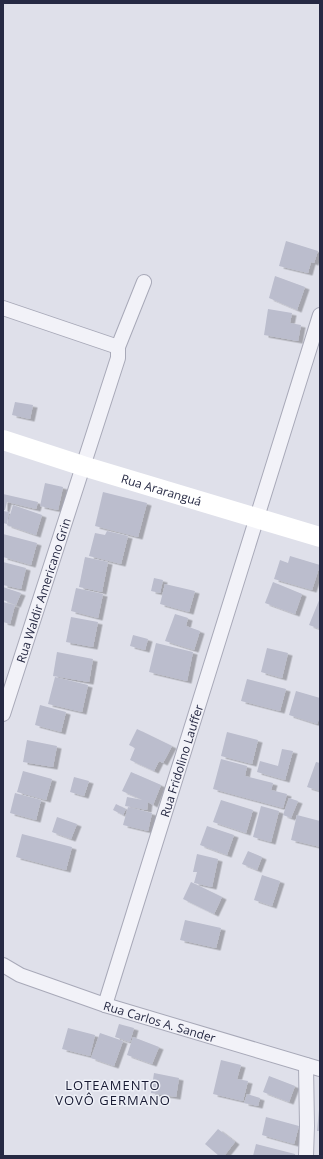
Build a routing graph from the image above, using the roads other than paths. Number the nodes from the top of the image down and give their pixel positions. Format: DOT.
graph roads {
  1 [pos="144,282"];
  2 [pos="3,308"];
  3 [pos="320,315"];
  4 [pos="118,347"];
  5 [pos="3,440"];
  6 [pos="83,466"];
  7 [pos="257,517"];
  8 [pos="320,537"];
  9 [pos="3,714"];
  10 [pos="3,965"];
  11 [pos="105,1005"];
  12 [pos="306,1065"];
  13 [pos="320,1069"];
  14 [pos="306,1156"];
  1 -- 4 [label="street, Rua Waldir Americano Grin"];
  2 -- 4 [label="street"];
  3 -- 7 [label="street, Rua Fridolino Lauffer"];
  4 -- 6 [label="street, Rua Waldir Americano Grin"];
  5 -- 6 [label="street, Rua Araranguá"];
  6 -- 7 [label="street, Rua Araranguá"];
  6 -- 9 [label="street, Rua Waldir Americano Grin"];
  7 -- 8 [label="street, Rua Araranguá"];
  7 -- 11 [label="street, Rua Fridolino Lauffer"];
  10 -- 11 [label="street, Rua Carlos A. Sander"];
  11 -- 12 [label="street, Rua Carlos A. Sander"];
  12 -- 13 [label="street, Rua Carlos A. Sander"];
  12 -- 14 [label="street"];
}
